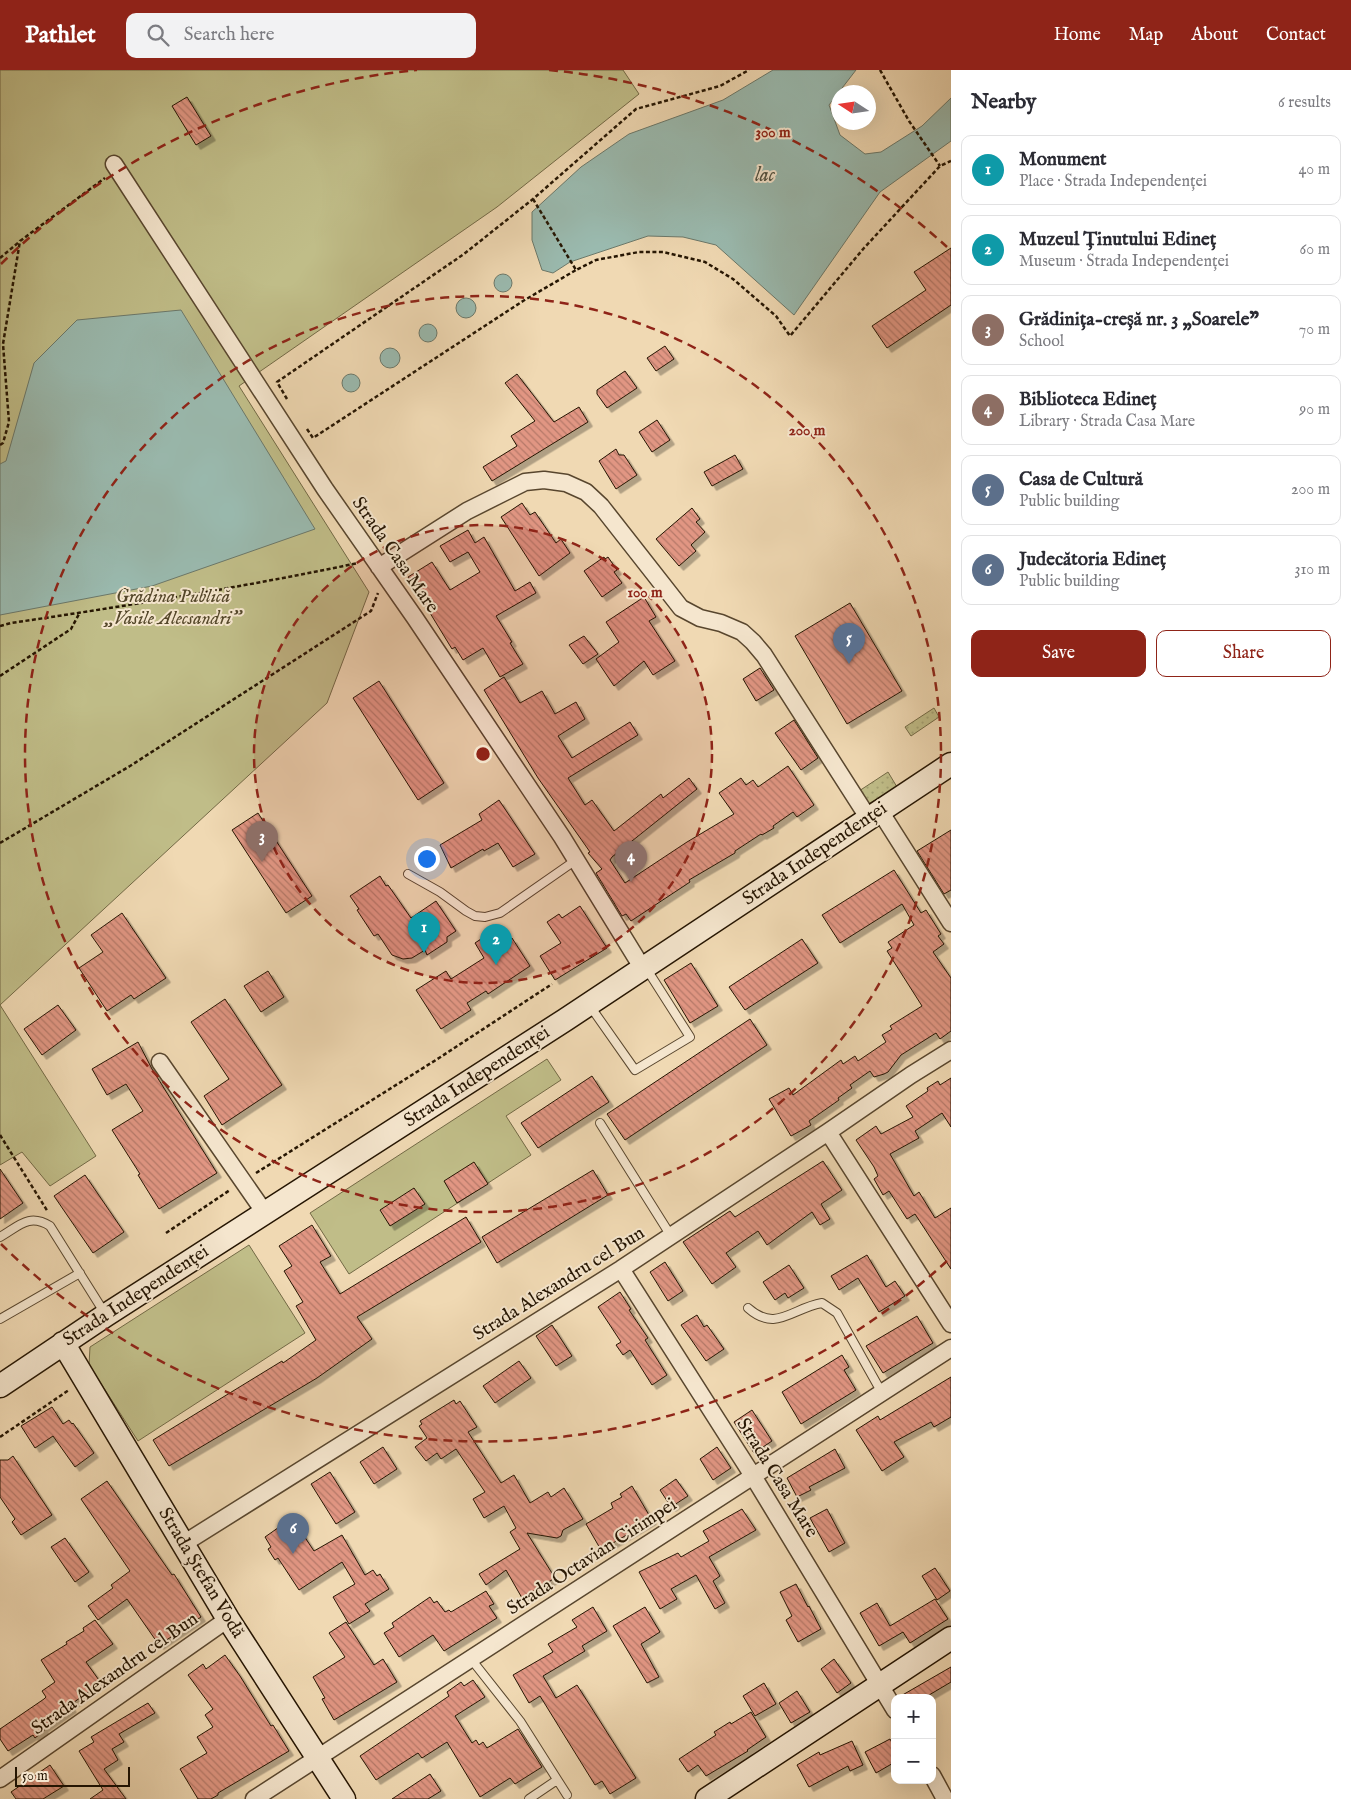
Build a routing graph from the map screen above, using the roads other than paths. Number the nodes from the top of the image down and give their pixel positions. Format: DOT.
graph roads {
  1 [pos="116,166"];
  2 [pos="379,567"];
  3 [pos="951,764"];
  4 [pos="874,815"];
  5 [pos="576,860"];
  6 [pos="408,874"];
  7 [pos="951,923"];
  8 [pos="644,968"];
  9 [pos="589,1004"];
  10 [pos="951,1050"];
  11 [pos="160,1062"];
  12 [pos="600,1122"];
  13 [pos="828,1132"];
  14 [pos="265,1213"];
  15 [pos="671,1236"];
  16 [pos="0,1238"];
  17 [pos="621,1269"];
  18 [pos="80,1273"];
  19 [pos="748,1308"];
  20 [pos="106,1315"];
  21 [pos="0,1319"];
  22 [pos="951,1324"];
  23 [pos="63,1343"];
  24 [pos="951,1348"];
  25 [pos="0,1386"];
  26 [pos="882,1393"];
  27 [pos="753,1476"];
  28 [pos="183,1544"];
  29 [pos="228,1619"];
  30 [pos="951,1638"];
  31 [pos="471,1659"];
  32 [pos="880,1685"];
  33 [pos="891,1703"];
  34 [pos="318,1758"];
  35 [pos="0,1779"];
  36 [pos="557,1780"];
  37 [pos="936,1783"];
  38 [pos="566,1795"];
  39 [pos="254,1799"];
  40 [pos="344,1799"];
  41 [pos="529,1799"];
  42 [pos="707,1799"];
  43 [pos="945,1799"];
  1 -- 2 [label="street, Strada Casa Mare"];
  2 -- 4 [label="street"];
  2 -- 5 [label="street, Strada Casa Mare"];
  3 -- 4 [label="main road, Strada Independenței"];
  4 -- 7 [label="street"];
  4 -- 8 [label="main road, Strada Independenței"];
  5 -- 6 [label="lane"];
  5 -- 8 [label="street, Strada Casa Mare"];
  8 -- 9 [label="main road, Strada Independenței"];
  8 -- 9 [label="lane"];
  9 -- 14 [label="main road, Strada Independenței"];
  10 -- 13 [label="street, Strada Alexandru cel Bun"];
  11 -- 14 [label="street"];
  12 -- 15 [label="lane"];
  13 -- 15 [label="street, Strada Alexandru cel Bun"];
  13 -- 22 [label="street"];
  14 -- 20 [label="main road, Strada Independenței"];
  15 -- 17 [label="street, Strada Alexandru cel Bun"];
  16 -- 18 [label="lane"];
  17 -- 27 [label="street, Strada Casa Mare"];
  17 -- 28 [label="street, Strada Alexandru cel Bun"];
  18 -- 20 [label="lane"];
  18 -- 21 [label="lane"];
  19 -- 26 [label="lane"];
  20 -- 23 [label="main road, Strada Independenței"];
  23 -- 25 [label="main road, Strada Independenței"];
  23 -- 28 [label="main road, Strada Ștefan Vodă"];
  24 -- 26 [label="street, Strada Octavian Cirimpei"];
  26 -- 27 [label="street, Strada Octavian Cirimpei"];
  27 -- 31 [label="street, Strada Octavian Cirimpei"];
  27 -- 32 [label="street, Strada Casa Mare"];
  28 -- 29 [label="main road, Strada Ștefan Vodă"];
  29 -- 34 [label="main road, Strada Ștefan Vodă"];
  29 -- 35 [label="street, Strada Alexandru cel Bun"];
  30 -- 32 [label="main road"];
  31 -- 34 [label="street, Strada Octavian Cirimpei"];
  31 -- 36 [label="lane"];
  32 -- 33 [label="street, Strada Casa Mare"];
  32 -- 42 [label="main road"];
  34 -- 39 [label="street, Strada Octavian Cirimpei"];
  34 -- 40 [label="main road, Strada Ștefan Vodă"];
  36 -- 38 [label="lane"];
  36 -- 41 [label="lane"];
  37 -- 43 [label="street"];
}
